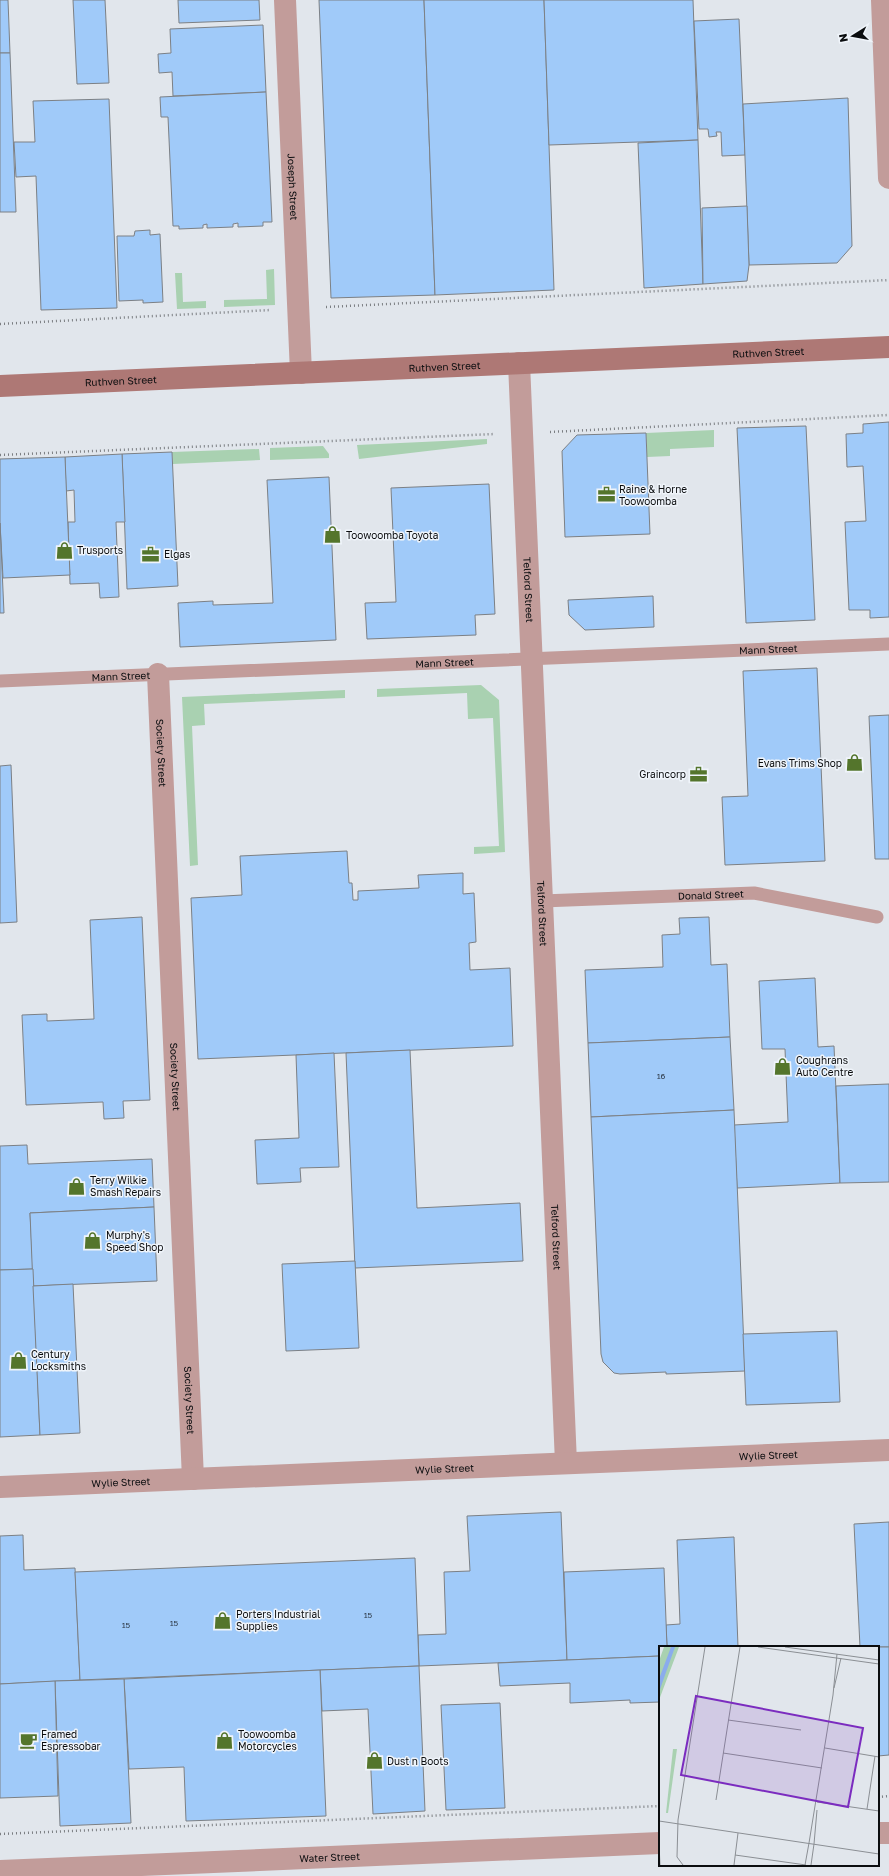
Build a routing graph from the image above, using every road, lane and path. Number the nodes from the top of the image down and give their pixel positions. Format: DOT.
graph roads {
  1 [pos="285,0"];
  2 [pos="882,0"];
  3 [pos="889,178"];
  4 [pos="889,280"];
  5 [pos="298,308"];
  6 [pos="0,324"];
  7 [pos="889,347"];
  8 [pos="519,363"];
  9 [pos="301,373"];
  10 [pos="0,386"];
  11 [pos="889,415"];
  12 [pos="522,433"];
  13 [pos="0,455"];
  14 [pos="889,644"];
  15 [pos="532,659"];
  16 [pos="158,674"];
  17 [pos="0,681"];
  18 [pos="542,902"];
  19 [pos="877,917"];
  20 [pos="889,1450"];
  21 [pos="566,1463"];
  22 [pos="193,1479"];
  23 [pos="0,1487"];
  24 [pos="889,1796"];
  25 [pos="879,1797"];
  26 [pos="659,1806"];
  27 [pos="889,1833"];
  28 [pos="0,1834"];
  29 [pos="879,1834"];
  30 [pos="659,1843"];
  31 [pos="0,1871"];
  1 -- 5 [label="street, Joseph Street"];
  2 -- 3 [label="street"];
  4 -- 5 [label="path"];
  5 -- 6 [label="path"];
  5 -- 9 [label="street, Joseph Street"];
  7 -- 8 [label="main road, Ruthven Street"];
  8 -- 9 [label="main road, Ruthven Street"];
  8 -- 12 [label="street, Telford Street"];
  9 -- 10 [label="main road, Ruthven Street"];
  11 -- 12 [label="path"];
  12 -- 13 [label="path"];
  12 -- 15 [label="street, Telford Street"];
  14 -- 15 [label="lane, Mann Street"];
  15 -- 16 [label="lane, Mann Street"];
  15 -- 18 [label="street, Telford Street"];
  16 -- 17 [label="lane, Mann Street"];
  16 -- 22 [label="street, Society Street"];
  18 -- 19 [label="lane, Donald Street"];
  18 -- 21 [label="street, Telford Street"];
  20 -- 21 [label="street, Wylie Street"];
  21 -- 22 [label="street, Wylie Street"];
  22 -- 23 [label="street, Wylie Street"];
  24 -- 25 [label="path"];
  26 -- 28 [label="path"];
  27 -- 29 [label="street"];
  30 -- 31 [label="street, Water Street"];
}
